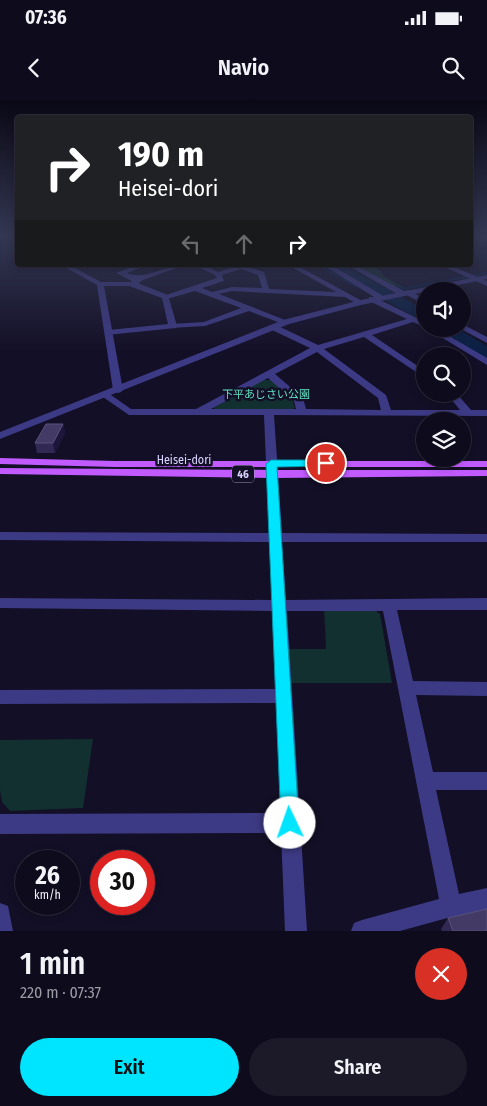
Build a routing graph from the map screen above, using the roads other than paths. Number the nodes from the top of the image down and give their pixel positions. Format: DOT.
graph roads {
  1 [pos="81,274"];
  2 [pos="122,274"];
  3 [pos="157,274"];
  4 [pos="218,274"];
  5 [pos="261,274"];
  6 [pos="308,274"];
  7 [pos="340,274"];
  8 [pos="367,274"];
  9 [pos="464,274"];
  10 [pos="487,277"];
  11 [pos="476,279"];
  12 [pos="134,282"];
  13 [pos="100,284"];
  14 [pos="487,284"];
  15 [pos="195,288"];
  16 [pos="266,292"];
  17 [pos="403,293"];
  18 [pos="212,294"];
  19 [pos="348,295"];
  20 [pos="166,298"];
  21 [pos="378,298"];
  22 [pos="416,299"];
  23 [pos="360,302"];
  24 [pos="249,308"];
  25 [pos="416,319"];
  26 [pos="286,322"];
  27 [pos="173,326"];
  28 [pos="273,327"];
  29 [pos="471,331"];
  30 [pos="109,333"];
  31 [pos="365,334"];
  32 [pos="445,337"];
  33 [pos="487,340"];
  34 [pos="317,348"];
  35 [pos="487,362"];
  36 [pos="416,369"];
  37 [pos="269,374"];
  38 [pos="118,390"];
  39 [pos="105,395"];
  40 [pos="459,402"];
  41 [pos="197,412"];
  42 [pos="302,412"];
  43 [pos="387,412"];
  44 [pos="416,412"];
  45 [pos="467,412"];
  46 [pos="471,412"];
  47 [pos="487,412"];
  48 [pos="269,413"];
  49 [pos="0,436"];
  50 [pos="0,461"];
  51 [pos="487,464"];
  52 [pos="272,469"];
  53 [pos="0,471"];
  54 [pos="487,473"];
  55 [pos="0,536"];
  56 [pos="274,538"];
  57 [pos="487,538"];
  58 [pos="0,603"];
  59 [pos="487,604"];
  60 [pos="389,605"];
  61 [pos="278,606"];
  62 [pos="406,688"];
  63 [pos="487,689"];
  64 [pos="283,696"];
  65 [pos="0,697"];
  66 [pos="425,781"];
  67 [pos="487,782"];
  68 [pos="290,823"];
  69 [pos="0,824"];
  70 [pos="487,899"];
  71 [pos="451,906"];
  72 [pos="0,914"];
  73 [pos="2,931"];
  74 [pos="296,931"];
  75 [pos="362,931"];
  1 -- 13 [label="street"];
  2 -- 12 [label="street"];
  3 -- 12 [label="street"];
  4 -- 15 [label="street"];
  5 -- 16 [label="street"];
  6 -- 19 [label="street"];
  7 -- 21 [label="street"];
  8 -- 17 [label="street"];
  9 -- 11 [label="street"];
  10 -- 11 [label="street"];
  11 -- 14 [label="street"];
  11 -- 17 [label="street"];
  12 -- 13 [label="street"];
  12 -- 20 [label="street"];
  13 -- 30 [label="street"];
  15 -- 18 [label="street"];
  15 -- 20 [label="street"];
  16 -- 18 [label="street"];
  16 -- 19 [label="street"];
  17 -- 21 [label="street"];
  17 -- 22 [label="street"];
  18 -- 24 [label="street"];
  19 -- 23 [label="street"];
  20 -- 27 [label="street"];
  21 -- 23 [label="street"];
  21 -- 25 [label="street"];
  23 -- 26 [label="street"];
  24 -- 26 [label="street"];
  24 -- 27 [label="street"];
  25 -- 31 [label="street"];
  26 -- 28 [label="street"];
  27 -- 30 [label="street"];
  28 -- 34 [label="street"];
  28 -- 38 [label="street"];
  29 -- 33 [label="street"];
  30 -- 38 [label="street"];
  31 -- 34 [label="street"];
  31 -- 36 [label="street"];
  32 -- 35 [label="street"];
  34 -- 37 [label="street"];
  34 -- 43 [label="street"];
  37 -- 41 [label="street"];
  37 -- 42 [label="street"];
  38 -- 39 [label="street"];
  39 -- 41 [label="street"];
  39 -- 49 [label="street"];
  40 -- 45 [label="street"];
  41 -- 48 [label="street"];
  42 -- 43 [label="street"];
  42 -- 48 [label="street"];
  43 -- 44 [label="street"];
  46 -- 47 [label="street"];
  48 -- 52 [label="street"];
  50 -- 52 [label="main road, Heisei-dori / 46"];
  51 -- 52 [label="main road, Heisei-dori / 46"];
  52 -- 53 [label="main road, Heisei-dori / 46"];
  52 -- 54 [label="main road, Heisei-dori / 46"];
  52 -- 56 [label="street"];
  55 -- 56 [label="street"];
  56 -- 57 [label="street"];
  56 -- 61 [label="street"];
  58 -- 61 [label="street"];
  59 -- 60 [label="street"];
  60 -- 61 [label="street"];
  60 -- 62 [label="street"];
  61 -- 64 [label="street"];
  62 -- 63 [label="street"];
  62 -- 66 [label="street"];
  64 -- 65 [label="street"];
  64 -- 68 [label="street"];
  66 -- 67 [label="street"];
  66 -- 71 [label="street"];
  68 -- 69 [label="street"];
  68 -- 74 [label="street"];
  70 -- 71 [label="street"];
  71 -- 75 [label="street"];
  72 -- 73 [label="street"];
}
